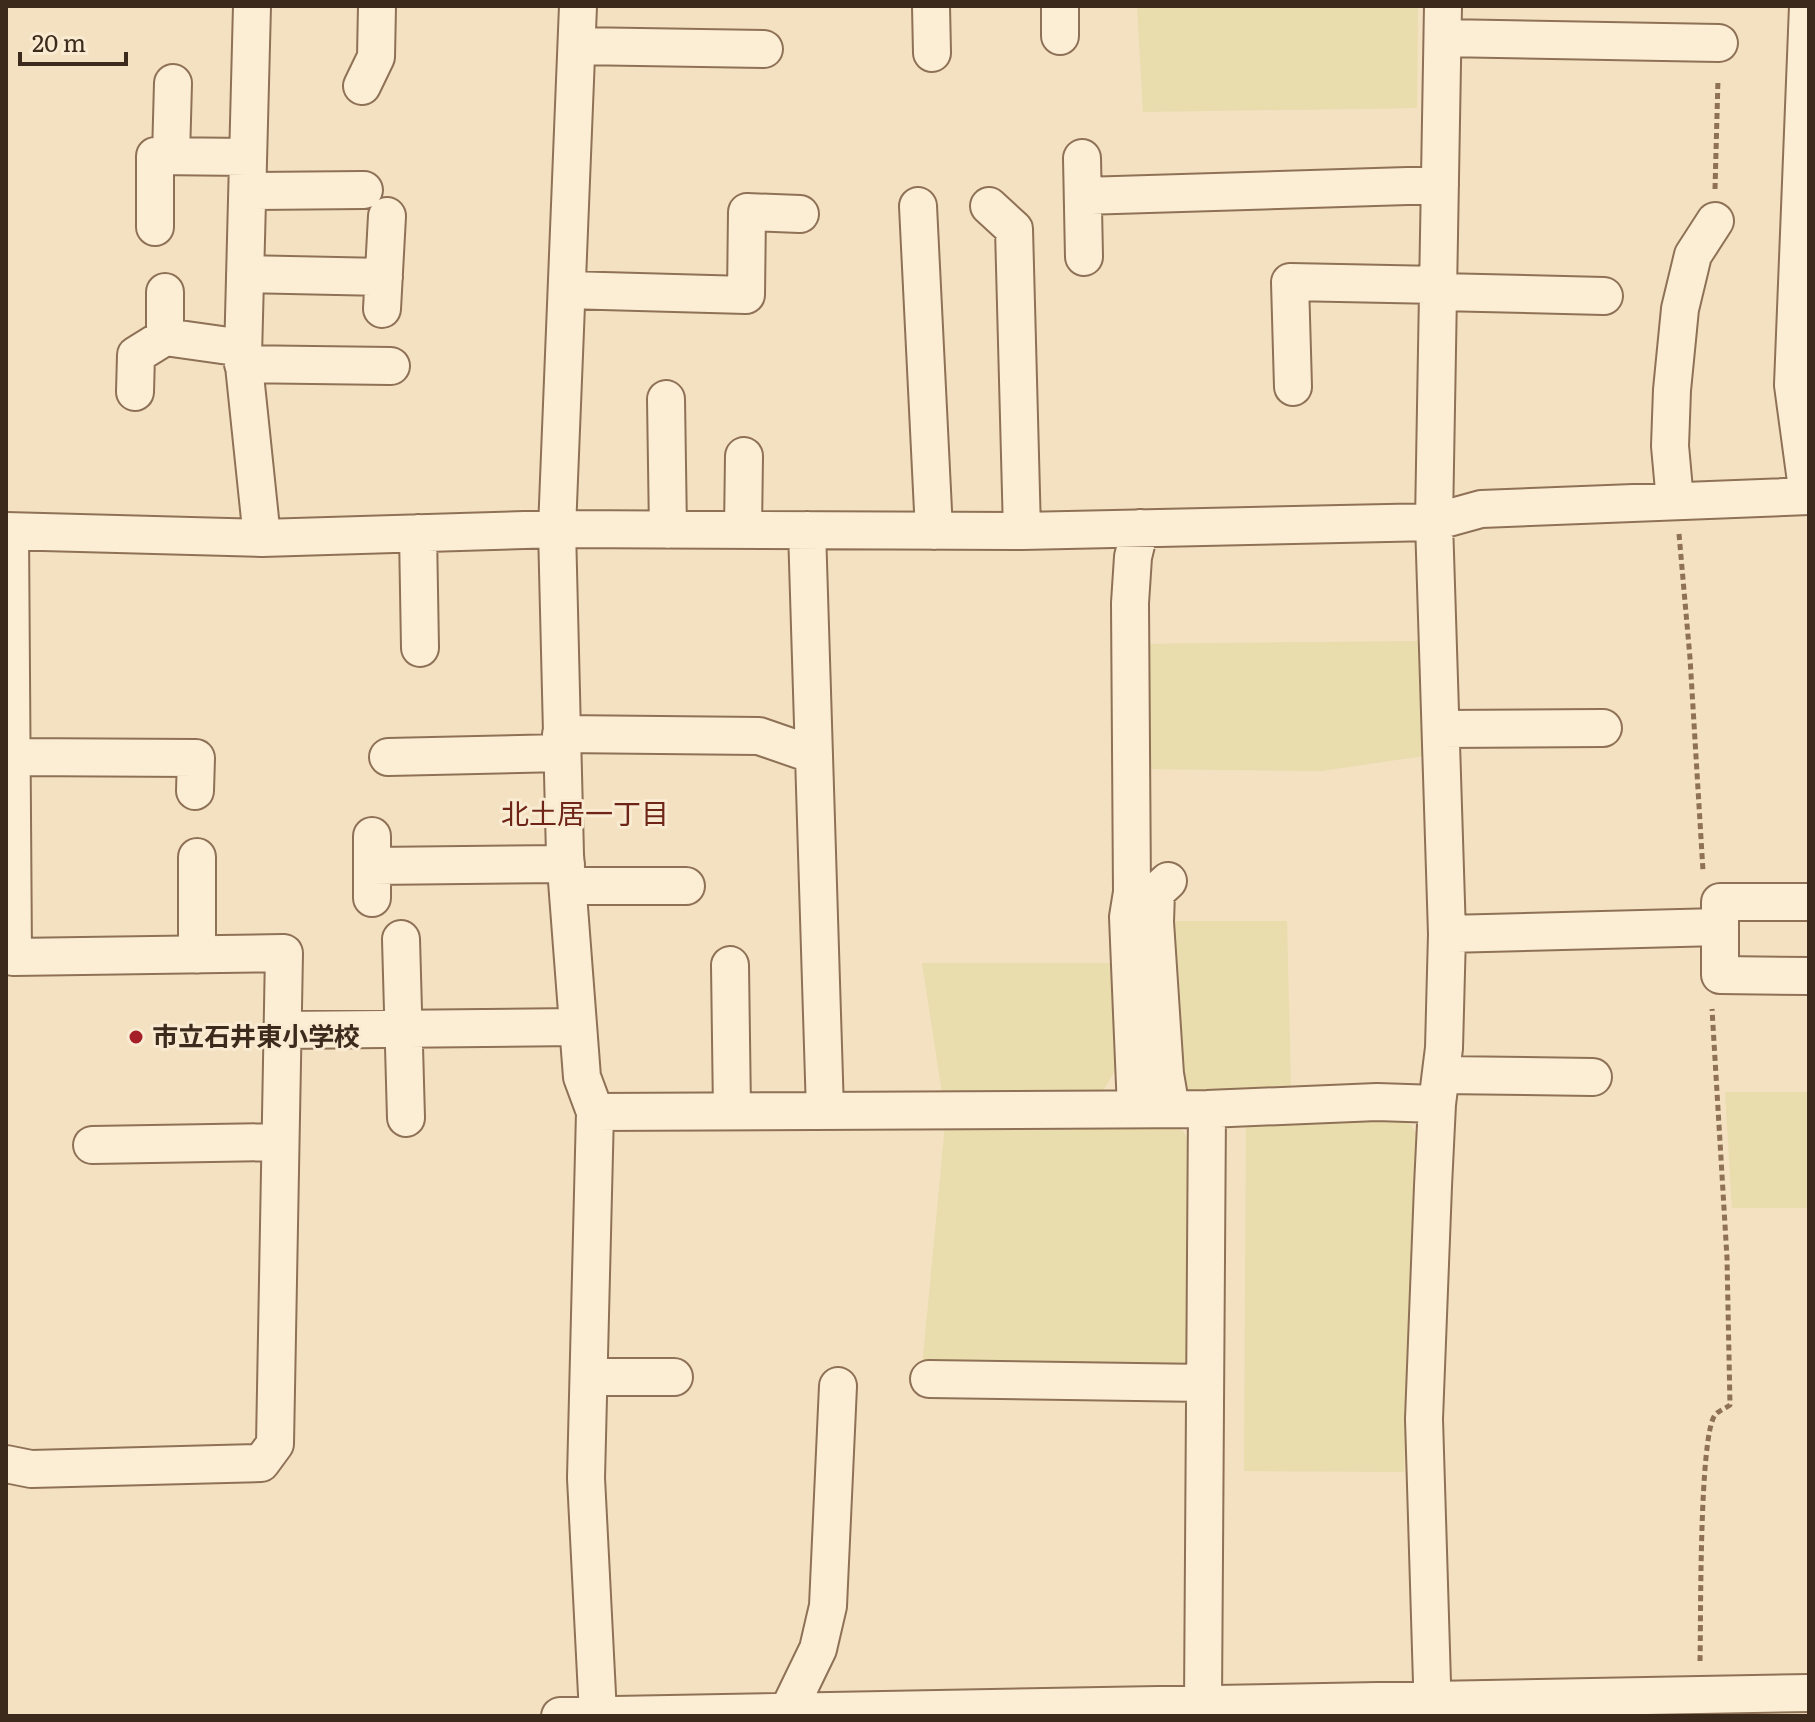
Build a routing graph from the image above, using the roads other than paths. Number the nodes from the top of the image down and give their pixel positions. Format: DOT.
graph roads {
  1 [pos="252,6"];
  2 [pos="377,6"];
  3 [pos="578,6"];
  4 [pos="931,6"];
  5 [pos="1808,6"];
  6 [pos="1443,22"];
  7 [pos="1719,43"];
  8 [pos="577,46"];
  9 [pos="764,49"];
  10 [pos="932,53"];
  11 [pos="173,83"];
  12 [pos="362,86"];
  13 [pos="171,156"];
  14 [pos="1082,158"];
  15 [pos="248,174"];
  16 [pos="1440,185"];
  17 [pos="1083,196"];
  18 [pos="918,206"];
  19 [pos="989,206"];
  20 [pos="800,214"];
  21 [pos="1715,221"];
  22 [pos="155,227"];
  23 [pos="1804,242"];
  24 [pos="1084,257"];
  25 [pos="245,274"];
  26 [pos="1439,288"];
  27 [pos="567,290"];
  28 [pos="165,292"];
  29 [pos="1604,296"];
  30 [pos="165,337"];
  31 [pos="243,356"];
  32 [pos="391,366"];
  33 [pos="1293,387"];
  34 [pos="135,392"];
  35 [pos="666,399"];
  36 [pos="744,456"];
  37 [pos="1808,496"];
  38 [pos="1675,501"];
  39 [pos="1434,522"];
  40 [pos="1140,528"];
  41 [pos="557,529"];
  42 [pos="668,530"];
  43 [pos="743,530"];
  44 [pos="807,530"];
  45 [pos="934,531"];
  46 [pos="1022,531"];
  47 [pos="8,532"];
  48 [pos="418,533"];
  49 [pos="262,538"];
  50 [pos="420,648"];
  51 [pos="1603,728"];
  52 [pos="1441,729"];
  53 [pos="561,744"];
  54 [pos="814,755"];
  55 [pos="12,757"];
  56 [pos="388,757"];
  57 [pos="195,791"];
  58 [pos="197,857"];
  59 [pos="372,867"];
  60 [pos="567,875"];
  61 [pos="686,886"];
  62 [pos="1152,888"];
  63 [pos="1809,902"];
  64 [pos="1713,927"];
  65 [pos="1447,934"];
  66 [pos="401,939"];
  67 [pos="197,955"];
  68 [pos="730,965"];
  69 [pos="1809,976"];
  70 [pos="578,1027"];
  71 [pos="405,1029"];
  72 [pos="282,1030"];
  73 [pos="1593,1077"];
  74 [pos="1439,1089"];
  75 [pos="1136,1109"];
  76 [pos="1171,1109"];
  77 [pos="1207,1109"];
  78 [pos="732,1111"];
  79 [pos="825,1111"];
  80 [pos="595,1112"];
  81 [pos="406,1118"];
  82 [pos="279,1142"];
  83 [pos="92,1145"];
  84 [pos="589,1377"];
  85 [pos="674,1377"];
  86 [pos="929,1379"];
  87 [pos="1205,1383"];
  88 [pos="838,1386"];
  89 [pos="6,1464"];
  90 [pos="1809,1693"];
  91 [pos="1203,1703"];
  92 [pos="1654,1706"];
  93 [pos="1432,1707"];
  94 [pos="1250,1709"];
  95 [pos="788,1711"];
  96 [pos="598,1714"];
  97 [pos="560,1716"];
  1 -- 15 [label="street"];
  2 -- 12 [label="street"];
  3 -- 8 [label="street"];
  4 -- 10 [label="street"];
  5 -- 23 [label="street"];
  6 -- 7 [label="street"];
  6 -- 16 [label="street"];
  8 -- 9 [label="street"];
  8 -- 27 [label="street"];
  11 -- 13 [label="street"];
  13 -- 15 [label="street"];
  13 -- 22 [label="street"];
  14 -- 17 [label="street"];
  15 -- 25 [label="street"];
  15 -- 25 [label="street"];
  16 -- 17 [label="street"];
  16 -- 26 [label="street"];
  17 -- 24 [label="street"];
  18 -- 45 [label="street"];
  19 -- 46 [label="street"];
  20 -- 27 [label="street"];
  21 -- 38 [label="street"];
  23 -- 37 [label="street"];
  25 -- 31 [label="street"];
  26 -- 29 [label="street"];
  26 -- 33 [label="street"];
  26 -- 39 [label="street"];
  27 -- 41 [label="street"];
  28 -- 30 [label="street"];
  30 -- 31 [label="street"];
  30 -- 34 [label="street"];
  31 -- 32 [label="street"];
  31 -- 49 [label="street"];
  35 -- 42 [label="street"];
  36 -- 43 [label="street"];
  37 -- 38 [label="street"];
  38 -- 39 [label="street"];
  39 -- 40 [label="street"];
  39 -- 52 [label="street"];
  40 -- 46 [label="street"];
  40 -- 62 [label="street"];
  41 -- 42 [label="street"];
  41 -- 48 [label="street"];
  41 -- 53 [label="street"];
  42 -- 43 [label="street"];
  43 -- 44 [label="street"];
  44 -- 45 [label="street"];
  44 -- 54 [label="street"];
  45 -- 46 [label="street"];
  47 -- 49 [label="street"];
  47 -- 55 [label="street"];
  48 -- 49 [label="street"];
  48 -- 50 [label="street"];
  51 -- 52 [label="street"];
  52 -- 65 [label="street"];
  53 -- 54 [label="street"];
  53 -- 56 [label="street"];
  53 -- 60 [label="street"];
  54 -- 79 [label="street"];
  55 -- 57 [label="street"];
  55 -- 67 [label="street"];
  58 -- 67 [label="street"];
  59 -- 60 [label="street"];
  60 -- 61 [label="street"];
  60 -- 70 [label="street"];
  62 -- 75 [label="street"];
  62 -- 76 [label="street"];
  63 -- 64 [label="street"];
  64 -- 65 [label="street"];
  64 -- 69 [label="street"];
  65 -- 74 [label="street"];
  66 -- 71 [label="street"];
  67 -- 72 [label="street"];
  68 -- 78 [label="street"];
  70 -- 71 [label="street"];
  70 -- 80 [label="street"];
  71 -- 72 [label="street"];
  71 -- 81 [label="street"];
  72 -- 82 [label="street"];
  73 -- 74 [label="street"];
  74 -- 77 [label="street"];
  74 -- 93 [label="street"];
  75 -- 76 [label="street"];
  75 -- 79 [label="street"];
  76 -- 77 [label="street"];
  77 -- 87 [label="street"];
  78 -- 79 [label="street"];
  78 -- 80 [label="street"];
  80 -- 84 [label="street"];
  82 -- 83 [label="street"];
  82 -- 89 [label="street"];
  84 -- 85 [label="street"];
  84 -- 96 [label="street"];
  86 -- 87 [label="street"];
  87 -- 91 [label="street"];
  88 -- 95 [label="street"];
  90 -- 92 [label="street"];
  91 -- 94 [label="street"];
  91 -- 95 [label="street"];
  92 -- 93 [label="street"];
  93 -- 94 [label="street"];
  95 -- 96 [label="street"];
  96 -- 97 [label="street"];
}
